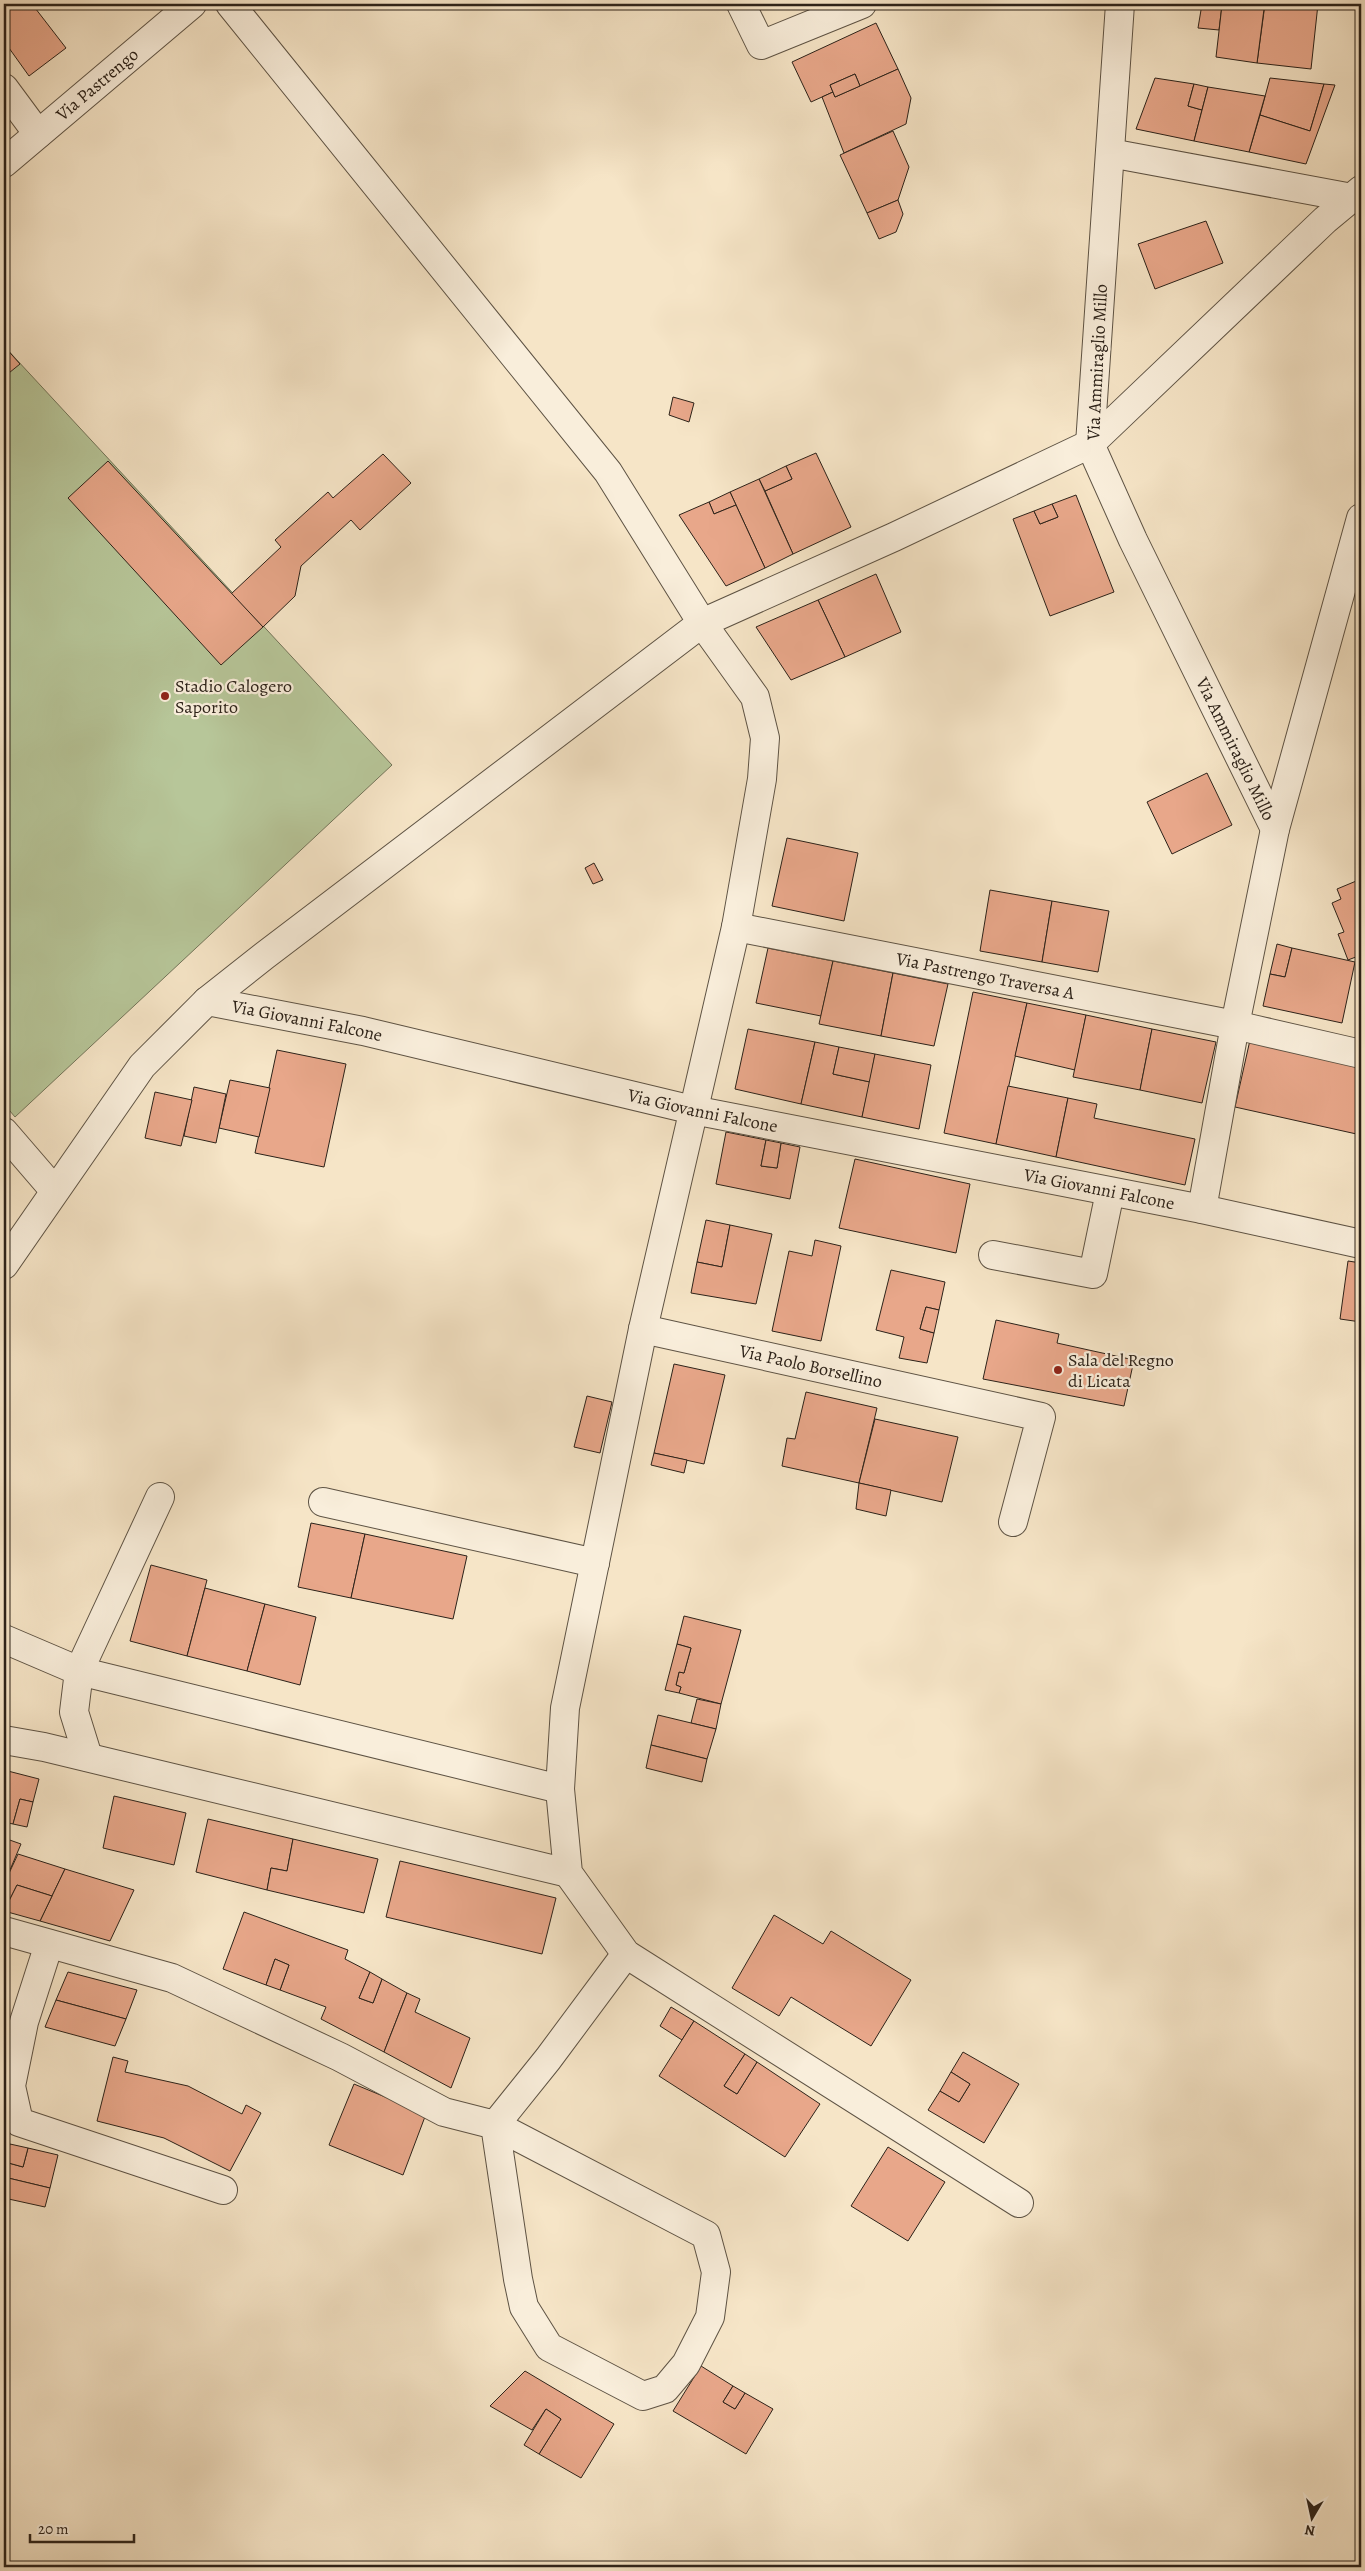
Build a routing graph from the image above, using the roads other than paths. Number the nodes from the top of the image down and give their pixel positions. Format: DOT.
graph roads {
  1 [pos="192,4"];
  2 [pos="230,4"];
  3 [pos="741,4"];
  4 [pos="862,4"];
  5 [pos="1120,4"];
  6 [pos="4,88"];
  7 [pos="38,134"];
  8 [pos="1110,153"];
  9 [pos="4,163"];
  10 [pos="1357,194"];
  11 [pos="1090,444"];
  12 [pos="1361,518"];
  13 [pos="702,623"];
  14 [pos="1276,829"];
  15 [pos="736,927"];
  16 [pos="207,1001"];
  17 [pos="1234,1026"];
  18 [pos="1361,1054"];
  19 [pos="693,1110"];
  20 [pos="4,1132"];
  21 [pos="54,1190"];
  22 [pos="1110,1192"];
  23 [pos="1202,1209"];
  24 [pos="1361,1244"];
  25 [pos="993,1254"];
  26 [pos="4,1265"];
  27 [pos="643,1329"];
  28 [pos="160,1497"];
  29 [pos="323,1502"];
  30 [pos="1013,1522"];
  31 [pos="595,1563"];
  32 [pos="4,1638"];
  33 [pos="79,1671"];
  34 [pos="4,1740"];
  35 [pos="88,1758"];
  36 [pos="560,1789"];
  37 [pos="568,1873"];
  38 [pos="4,1931"];
  39 [pos="49,1944"];
  40 [pos="626,1954"];
  41 [pos="494,2125"];
  42 [pos="223,2190"];
  43 [pos="1019,2203"];
  1 -- 7 [label="street, Via Pastrengo"];
  2 -- 13 [label="street"];
  3 -- 4 [label="street"];
  5 -- 8 [label="street, Via Ammiraglio Millo"];
  6 -- 7 [label="street"];
  7 -- 9 [label="street, Via Pastrengo"];
  8 -- 10 [label="street"];
  8 -- 11 [label="street, Via Ammiraglio Millo"];
  10 -- 11 [label="street"];
  11 -- 13 [label="street"];
  11 -- 14 [label="street, Via Ammiraglio Millo"];
  12 -- 14 [label="street"];
  13 -- 15 [label="street"];
  13 -- 16 [label="street"];
  14 -- 17 [label="street"];
  15 -- 17 [label="street, Via Pastrengo Traversa A"];
  15 -- 19 [label="street"];
  16 -- 19 [label="street, Via Giovanni Falcone"];
  16 -- 21 [label="street"];
  17 -- 18 [label="street, Via Pastrengo Traversa A"];
  17 -- 23 [label="street"];
  19 -- 22 [label="street, Via Giovanni Falcone"];
  19 -- 27 [label="street"];
  20 -- 21 [label="street"];
  21 -- 26 [label="street"];
  22 -- 23 [label="street, Via Giovanni Falcone"];
  22 -- 25 [label="street"];
  23 -- 24 [label="street, Via Giovanni Falcone"];
  27 -- 30 [label="street, Via Paolo Borsellino"];
  27 -- 31 [label="street"];
  28 -- 33 [label="street"];
  29 -- 31 [label="street"];
  31 -- 36 [label="street"];
  32 -- 33 [label="street"];
  33 -- 35 [label="street"];
  33 -- 36 [label="street"];
  34 -- 35 [label="street"];
  35 -- 37 [label="street"];
  36 -- 37 [label="street"];
  37 -- 40 [label="street"];
  38 -- 39 [label="street"];
  39 -- 41 [label="street"];
  39 -- 42 [label="street"];
  40 -- 41 [label="street"];
  40 -- 43 [label="street"];
  41 -- 41 [label="street"];
}
